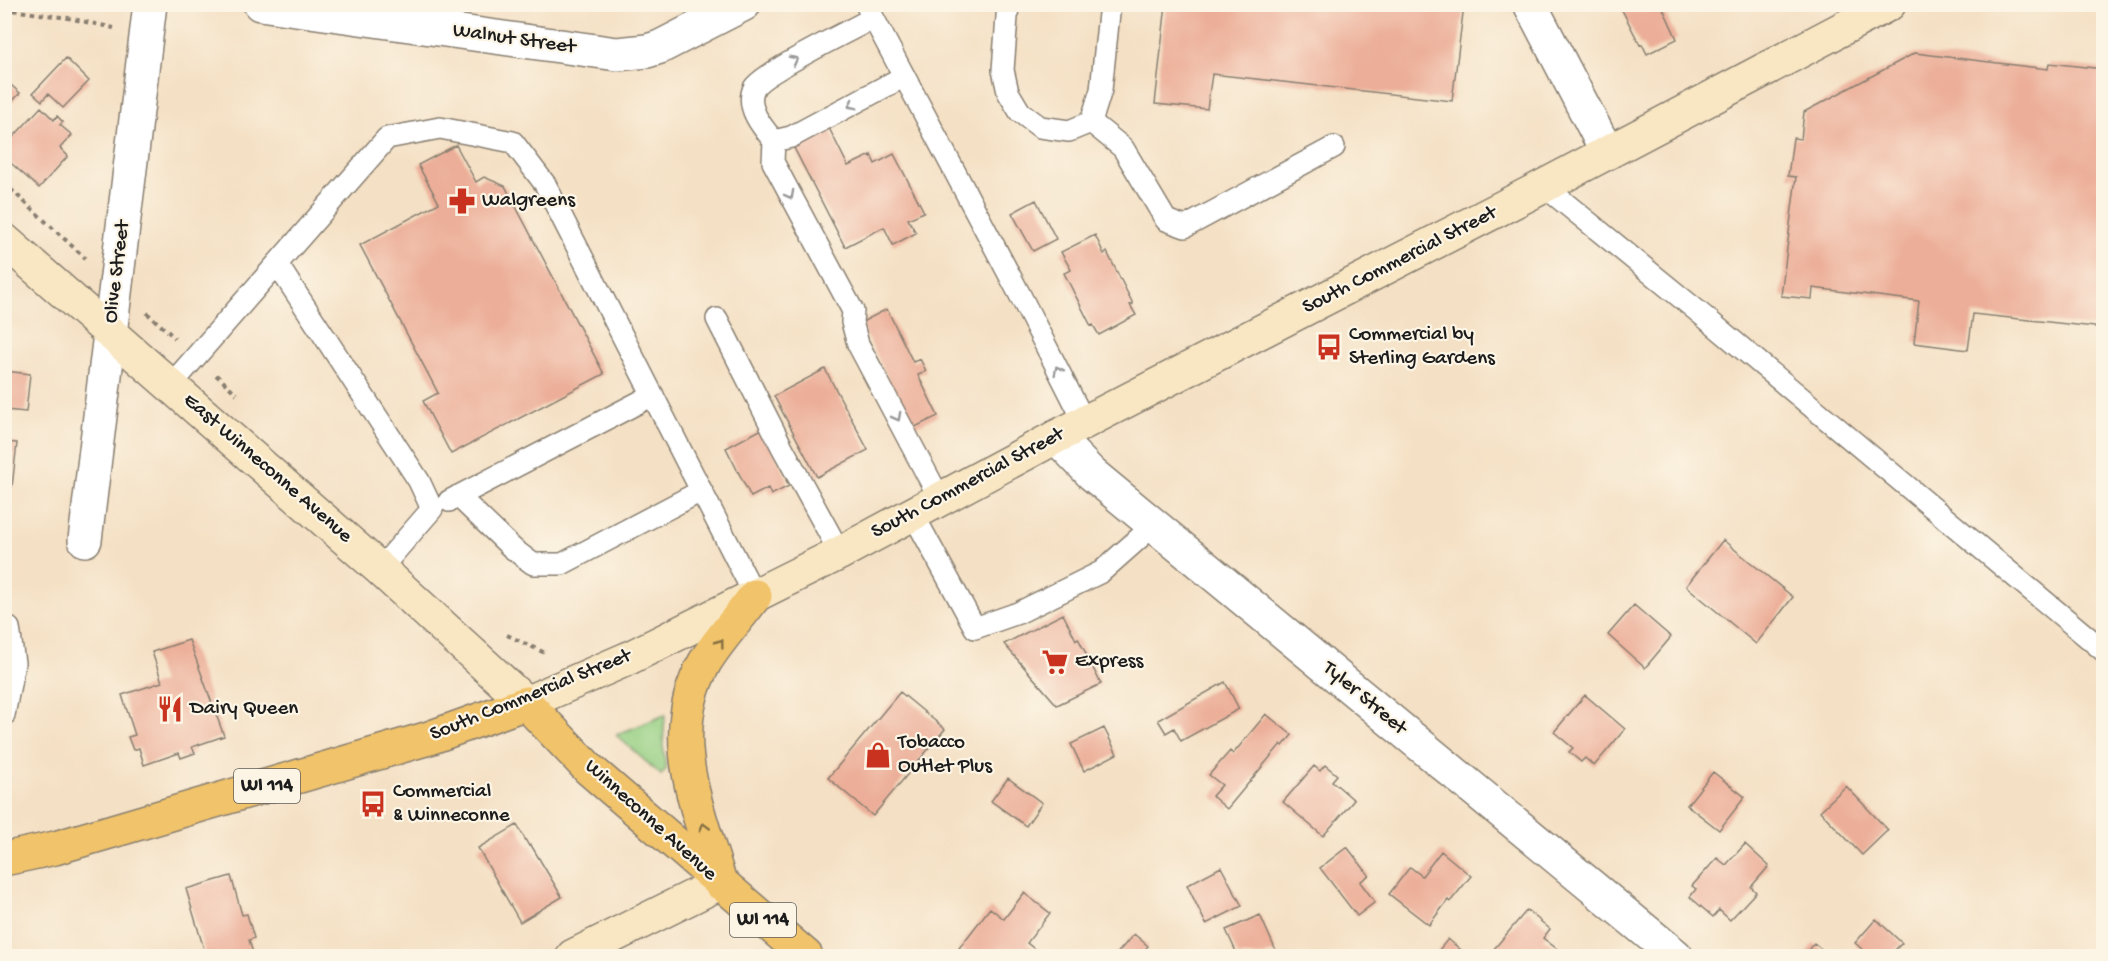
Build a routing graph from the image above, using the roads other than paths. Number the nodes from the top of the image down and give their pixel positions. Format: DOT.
graph roads {
  1 [pos="744,4"];
  2 [pos="1008,4"];
  3 [pos="1110,4"];
  4 [pos="1530,4"];
  5 [pos="1889,4"];
  6 [pos="272,5"];
  7 [pos="870,11"];
  8 [pos="149,20"];
  9 [pos="903,77"];
  10 [pos="1091,122"];
  11 [pos="774,141"];
  12 [pos="1334,147"];
  13 [pos="1607,152"];
  14 [pos="1544,186"];
  15 [pos="4,240"];
  16 [pos="277,264"];
  17 [pos="717,320"];
  18 [pos="111,333"];
  19 [pos="171,385"];
  20 [pos="653,395"];
  21 [pos="1085,423"];
  22 [pos="1056,437"];
  23 [pos="701,491"];
  24 [pos="459,495"];
  25 [pos="927,506"];
  26 [pos="432,509"];
  27 [pos="1154,525"];
  28 [pos="85,540"];
  29 [pos="840,553"];
  30 [pos="380,569"];
  31 [pos="755,596"];
  32 [pos="4,625"];
  33 [pos="2103,651"];
  34 [pos="526,702"];
  35 [pos="4,715"];
  36 [pos="4,859"];
  37 [pos="720,883"];
  38 [pos="573,957"];
  39 [pos="806,957"];
  40 [pos="1676,957"];
  1 -- 6 [label="street, Walnut Street"];
  2 -- 10 [label="lane"];
  3 -- 10 [label="lane"];
  4 -- 13 [label="street"];
  5 -- 13 [label="main road, South Commercial Street"];
  7 -- 9 [label="lane"];
  11 -- 7 [label="lane, one-way"];
  8 -- 18 [label="street, Olive Street"];
  9 -- 11 [label="lane, one-way"];
  21 -- 9 [label="lane, one-way"];
  10 -- 12 [label="lane"];
  11 -- 25 [label="lane, one-way"];
  13 -- 14 [label="main road, South Commercial Street"];
  14 -- 21 [label="main road, South Commercial Street"];
  14 -- 33 [label="lane"];
  15 -- 18 [label="main road, East Winneconne Avenue"];
  16 -- 19 [label="lane"];
  16 -- 20 [label="lane"];
  16 -- 26 [label="lane"];
  17 -- 29 [label="lane"];
  18 -- 19 [label="main road, East Winneconne Avenue"];
  18 -- 28 [label="street, Olive Street"];
  19 -- 30 [label="main road, East Winneconne Avenue"];
  20 -- 23 [label="lane"];
  20 -- 24 [label="lane"];
  21 -- 22 [label="main road, South Commercial Street"];
  22 -- 25 [label="main road, South Commercial Street"];
  22 -- 27 [label="street, Tyler Street"];
  23 -- 24 [label="lane"];
  23 -- 31 [label="lane"];
  24 -- 26 [label="lane"];
  25 -- 27 [label="lane"];
  25 -- 29 [label="main road, South Commercial Street"];
  26 -- 30 [label="lane"];
  27 -- 40 [label="street, Tyler Street"];
  29 -- 31 [label="main road, South Commercial Street"];
  30 -- 34 [label="main road, East Winneconne Avenue"];
  31 -- 34 [label="main road, South Commercial Street"];
  37 -- 31 [label="main road, one-way"];
  32 -- 35 [label="lane"];
  34 -- 36 [label="main road, South Commercial Street / WI 114"];
  34 -- 37 [label="main road, Winneconne Avenue / WI 114"];
  37 -- 38 [label="main road"];
  37 -- 39 [label="main road, Winneconne Avenue / WI 114"];
}
